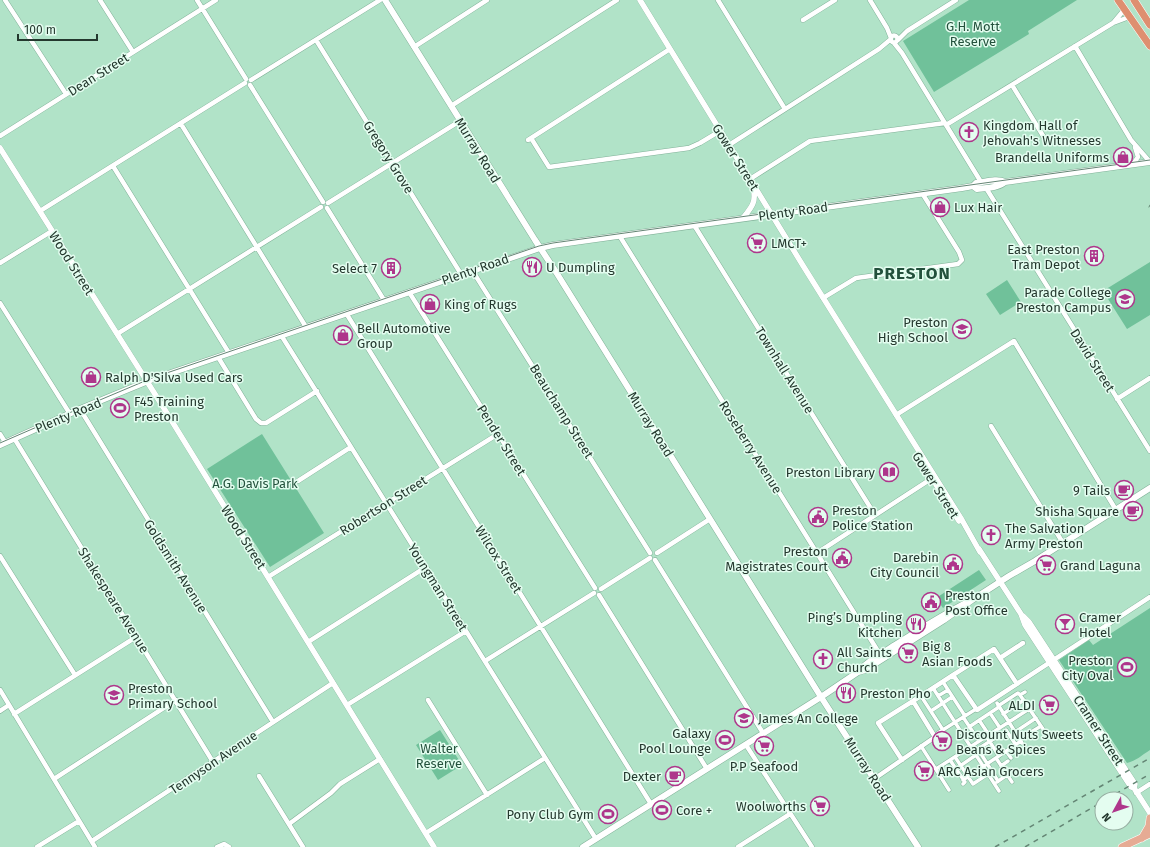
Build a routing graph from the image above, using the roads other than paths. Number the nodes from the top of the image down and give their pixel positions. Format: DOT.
graph roads {
  1 [pos="5,0"];
  2 [pos="100,0"];
  3 [pos="197,0"];
  4 [pos="216,0"];
  5 [pos="380,0"];
  6 [pos="384,0"];
  7 [pos="487,0"];
  8 [pos="617,0"];
  9 [pos="640,0"];
  10 [pos="718,0"];
  11 [pos="835,0"];
  12 [pos="870,0"];
  13 [pos="956,0"];
  14 [pos="1118,0"];
  15 [pos="1134,0"];
  16 [pos="203,9"];
  17 [pos="1124,10"];
  18 [pos="1129,16"];
  19 [pos="803,20"];
  20 [pos="1113,23"];
  21 [pos="1150,25"];
  22 [pos="894,39"];
  23 [pos="316,40"];
  24 [pos="1075,46"];
  25 [pos="1150,46"];
  26 [pos="414,47"];
  27 [pos="670,49"];
  28 [pos="133,52"];
  29 [pos="248,82"];
  30 [pos="1012,85"];
  31 [pos="66,94"];
  32 [pos="451,106"];
  33 [pos="785,109"];
  34 [pos="460,120"];
  35 [pos="180,124"];
  36 [pos="946,124"];
  37 [pos="720,131"];
  38 [pos="0,136"];
  39 [pos="1045,139"];
  40 [pos="1132,140"];
  41 [pos="729,146"];
  42 [pos="0,148"];
  43 [pos="392,162"];
  44 [pos="1150,162"];
  45 [pos="1133,164"];
  46 [pos="113,166"];
  47 [pos="751,181"];
  48 [pos="983,185"];
  49 [pos="922,193"];
  50 [pos="325,205"];
  51 [pos="40,211"];
  52 [pos="771,214"];
  53 [pos="743,218"];
  54 [pos="694,225"];
  55 [pos="52,231"];
  56 [pos="619,235"];
  57 [pos="257,247"];
  58 [pos="540,248"];
  59 [pos="0,263"];
  60 [pos="472,270"];
  61 [pos="462,274"];
  62 [pos="189,289"];
  63 [pos="409,292"];
  64 [pos="823,298"];
  65 [pos="384,300"];
  66 [pos="0,303"];
  67 [pos="346,313"];
  68 [pos="306,326"];
  69 [pos="117,334"];
  70 [pos="281,335"];
  71 [pos="229,353"];
  72 [pos="218,357"];
  73 [pos="1150,378"];
  74 [pos="147,382"];
  75 [pos="317,391"];
  76 [pos="1117,399"];
  77 [pos="80,409"];
  78 [pos="70,414"];
  79 [pos="896,416"];
  80 [pos="991,426"];
  81 [pos="0,434"];
  82 [pos="498,434"];
  83 [pos="14,438"];
  84 [pos="2,443"];
  85 [pos="351,447"];
  86 [pos="1150,451"];
  87 [pos="442,468"];
  88 [pos="934,477"];
  89 [pos="298,481"];
  90 [pos="1150,483"];
  91 [pos="1150,488"];
  92 [pos="386,503"];
  93 [pos="1115,508"];
  94 [pos="874,515"];
  95 [pos="710,519"];
  96 [pos="1062,542"];
  97 [pos="817,553"];
  98 [pos="0,556"];
  99 [pos="652,557"];
  100 [pos="426,567"];
  101 [pos="268,577"];
  102 [pos="1000,582"];
  103 [pos="595,588"];
  104 [pos="601,589"];
  105 [pos="596,594"];
  106 [pos="1150,598"];
  107 [pos="541,626"];
  108 [pos="466,631"];
  109 [pos="136,636"];
  110 [pos="308,642"];
  111 [pos="1022,643"];
  112 [pos="881,657"];
  113 [pos="1000,658"];
  114 [pos="485,661"];
  115 [pos="1052,661"];
  116 [pos="75,675"];
  117 [pos="953,675"];
  118 [pos="943,682"];
  119 [pos="333,683"];
  120 [pos="1017,684"];
  121 [pos="933,688"];
  122 [pos="0,690"];
  123 [pos="948,690"];
  124 [pos="1026,692"];
  125 [pos="1020,695"];
  126 [pos="921,696"];
  127 [pos="938,696"];
  128 [pos="821,697"];
  129 [pos="952,697"];
  130 [pos="176,700"];
  131 [pos="428,700"];
  132 [pos="1024,700"];
  133 [pos="913,701"];
  134 [pos="942,704"];
  135 [pos="9,705"];
  136 [pos="347,705"];
  137 [pos="998,705"];
  138 [pos="976,709"];
  139 [pos="1029,709"];
  140 [pos="0,711"];
  141 [pos="931,711"];
  142 [pos="990,713"];
  143 [pos="14,714"];
  144 [pos="1003,714"];
  145 [pos="964,716"];
  146 [pos="1036,718"];
  147 [pos="979,720"];
  148 [pos="273,722"];
  149 [pos="955,722"];
  150 [pos="1008,722"];
  151 [pos="969,727"];
  152 [pos="1001,727"];
  153 [pos="943,730"];
  154 [pos="1006,731"];
  155 [pos="1015,732"];
  156 [pos="763,733"];
  157 [pos="938,733"];
  158 [pos="988,736"];
  159 [pos="1021,741"];
  160 [pos="979,742"];
  161 [pos="990,742"];
  162 [pos="746,744"];
  163 [pos="974,744"];
  164 [pos="1016,745"];
  165 [pos="921,746"];
  166 [pos="970,747"];
  167 [pos="978,749"];
  168 [pos="1006,751"];
  169 [pos="976,755"];
  170 [pos="955,757"];
  171 [pos="997,757"];
  172 [pos="545,758"];
  173 [pos="380,759"];
  174 [pos="902,760"];
  175 [pos="950,760"];
  176 [pos="214,762"];
  177 [pos="987,764"];
  178 [pos="961,765"];
  179 [pos="983,766"];
  180 [pos="1001,766"];
  181 [pos="955,768"];
  182 [pos="707,769"];
  183 [pos="936,769"];
  184 [pos="988,774"];
  185 [pos="1007,775"];
  186 [pos="259,776"];
  187 [pos="968,776"];
  188 [pos="54,778"];
  189 [pos="874,779"];
  190 [pos="998,781"];
  191 [pos="1012,782"];
  192 [pos="994,784"];
  193 [pos="1150,784"];
  194 [pos="949,790"];
  195 [pos="1135,790"];
  196 [pos="999,791"];
  197 [pos="487,795"];
  198 [pos="651,804"];
  199 [pos="1150,813"];
  200 [pos="790,814"];
  201 [pos="1150,818"];
  202 [pos="79,821"];
  203 [pos="289,824"];
  204 [pos="426,833"];
  205 [pos="1150,834"];
  206 [pos="1142,838"];
  207 [pos="596,839"];
  208 [pos="92,841"];
  209 [pos="37,847"];
  210 [pos="95,847"];
  211 [pos="217,847"];
  212 [pos="229,847"];
  213 [pos="303,847"];
  214 [pos="434,847"];
  215 [pos="583,847"];
  216 [pos="738,847"];
  217 [pos="812,847"];
  218 [pos="918,847"];
  219 [pos="1122,847"];
  1 -- 31 [label="street"];
  2 -- 28 [label="street"];
  3 -- 16 [label="street"];
  4 -- 16 [label="street, Dean Street"];
  5 -- 23 [label="street"];
  6 -- 26 [label="main road, Murray Road"];
  7 -- 26 [label="street"];
  8 -- 32 [label="street"];
  9 -- 27 [label="street, Gower Street"];
  10 -- 33 [label="street"];
  11 -- 19 [label="street"];
  12 -- 22 [label="street, David Street"];
  13 -- 22 [label="street"];
  14 -- 17 [label="highway"];
  15 -- 21 [label="highway"];
  16 -- 28 [label="street, Dean Street"];
  16 -- 29 [label="street"];
  17 -- 18 [label="highway"];
  17 -- 20 [label="street"];
  18 -- 20 [label="street"];
  18 -- 25 [label="highway"];
  20 -- 24 [label="street"];
  22 -- 33 [label="street"];
  22 -- 36 [label="street, David Street"];
  23 -- 29 [label="street"];
  23 -- 43 [label="street, Gregory Grove"];
  24 -- 30 [label="street"];
  24 -- 40 [label="street"];
  26 -- 32 [label="main road, Murray Road"];
  27 -- 37 [label="street, Gower Street"];
  27 -- 37 [label="street"];
  28 -- 31 [label="street, Dean Street"];
  29 -- 35 [label="street"];
  29 -- 50 [label="street"];
  30 -- 36 [label="street"];
  30 -- 39 [label="street"];
  31 -- 38 [label="street, Dean Street"];
  32 -- 34 [label="main road, Murray Road"];
  33 -- 41 [label="street"];
  34 -- 43 [label="street"];
  34 -- 58 [label="main road, Murray Road"];
  35 -- 46 [label="street"];
  35 -- 57 [label="street"];
  36 -- 47 [label="street"];
  36 -- 48 [label="street, David Street"];
  37 -- 41 [label="street, Gower Street"];
  40 -- 44 [label="street"];
  40 -- 45 [label="street"];
  41 -- 47 [label="street, Gower Street"];
  42 -- 51 [label="street, Wood Street"];
  43 -- 50 [label="street"];
  43 -- 61 [label="street, Gregory Grove"];
  44 -- 45 [label="main road, Plenty Road"];
  45 -- 48 [label="main road, Plenty Road"];
  46 -- 51 [label="street"];
  46 -- 62 [label="street"];
  47 -- 52 [label="street, Gower Street"];
  47 -- 53 [label="street"];
  48 -- 49 [label="main road, Plenty Road"];
  48 -- 76 [label="street, David Street"];
  49 -- 52 [label="main road, Plenty Road"];
  49 -- 64 [label="street"];
  50 -- 57 [label="street"];
  50 -- 65 [label="street"];
  51 -- 55 [label="street, Wood Street"];
  52 -- 53 [label="main road, Plenty Road"];
  52 -- 64 [label="street, Gower Street"];
  53 -- 54 [label="main road, Plenty Road"];
  54 -- 56 [label="main road, Plenty Road"];
  54 -- 94 [label="street, Townhall Avenue"];
  55 -- 59 [label="street"];
  55 -- 69 [label="street, Wood Street"];
  56 -- 58 [label="main road, Plenty Road"];
  56 -- 97 [label="street, Roseberry Avenue"];
  57 -- 62 [label="street"];
  57 -- 68 [label="street"];
  58 -- 60 [label="main road, Plenty Road"];
  58 -- 95 [label="main road, Murray Road"];
  60 -- 61 [label="main road, Plenty Road"];
  60 -- 99 [label="street, Beauchamp Street"];
  61 -- 63 [label="main road, Plenty Road"];
  62 -- 69 [label="street"];
  62 -- 71 [label="street"];
  63 -- 65 [label="main road, Plenty Road"];
  63 -- 82 [label="street, Pender Street"];
  64 -- 79 [label="street, Gower Street"];
  65 -- 67 [label="main road, Plenty Road"];
  66 -- 78 [label="street"];
  67 -- 68 [label="main road, Plenty Road"];
  67 -- 87 [label="street, Wilcox Street"];
  68 -- 70 [label="main road, Plenty Road"];
  69 -- 74 [label="street, Wood Street"];
  70 -- 71 [label="main road, Plenty Road"];
  70 -- 75 [label="street, Youngman Street"];
  71 -- 72 [label="main road, Plenty Road"];
  72 -- 74 [label="main road, Plenty Road"];
  72 -- 75 [label="street"];
  73 -- 76 [label="street"];
  74 -- 77 [label="main road, Plenty Road"];
  74 -- 101 [label="street, Wood Street"];
  75 -- 85 [label="street, Youngman Street"];
  76 -- 86 [label="street, David Street"];
  77 -- 78 [label="main road, Plenty Road"];
  77 -- 148 [label="street, Goldsmith Avenue"];
  78 -- 83 [label="main road, Plenty Road"];
  79 -- 88 [label="street, Gower Street"];
  79 -- 93 [label="street"];
  80 -- 96 [label="street"];
  81 -- 84 [label="street"];
  82 -- 87 [label="street, Robertson Street"];
  82 -- 103 [label="street, Pender Street"];
  83 -- 84 [label="main road, Plenty Road"];
  83 -- 109 [label="street, Shakespeare Avenue"];
  85 -- 89 [label="street"];
  85 -- 92 [label="street, Youngman Street"];
  87 -- 92 [label="street, Robertson Street"];
  87 -- 107 [label="street, Wilcox Street"];
  88 -- 94 [label="street"];
  88 -- 102 [label="street, Gower Street"];
  90 -- 93 [label="main road"];
  91 -- 93 [label="main road"];
  92 -- 100 [label="street, Youngman Street"];
  92 -- 101 [label="street, Robertson Street"];
  93 -- 96 [label="main road"];
  94 -- 97 [label="street"];
  95 -- 99 [label="street"];
  95 -- 128 [label="main road, Murray Road"];
  96 -- 102 [label="main road"];
  97 -- 112 [label="street, Roseberry Avenue"];
  98 -- 116 [label="street"];
  99 -- 104 [label="street"];
  99 -- 156 [label="street, Beauchamp Street"];
  100 -- 108 [label="street, Youngman Street"];
  100 -- 110 [label="street"];
  101 -- 110 [label="street, Wood Street"];
  102 -- 112 [label="main road"];
  102 -- 115 [label="street, Cramer Street"];
  103 -- 104 [label="street"];
  103 -- 105 [label="street"];
  104 -- 105 [label="street"];
  105 -- 107 [label="street"];
  105 -- 182 [label="street"];
  106 -- 115 [label="street"];
  107 -- 114 [label="street"];
  107 -- 198 [label="street, Wilcox Street"];
  108 -- 114 [label="street, Youngman Street"];
  108 -- 136 [label="street"];
  109 -- 116 [label="street"];
  109 -- 130 [label="street, Shakespeare Avenue"];
  110 -- 119 [label="street, Wood Street"];
  111 -- 113 [label="street"];
  112 -- 128 [label="main road"];
  113 -- 117 [label="street"];
  113 -- 120 [label="street"];
  114 -- 172 [label="street, Youngman Street"];
  115 -- 120 [label="street"];
  115 -- 195 [label="street, Cramer Street"];
  116 -- 143 [label="street"];
  117 -- 118 [label="street"];
  117 -- 138 [label="street"];
  118 -- 121 [label="street"];
  118 -- 123 [label="street"];
  119 -- 136 [label="street, Wood Street"];
  119 -- 148 [label="street, Tennyson Avenue"];
  120 -- 138 [label="street"];
  121 -- 126 [label="street"];
  121 -- 127 [label="street"];
  122 -- 135 [label="street"];
  123 -- 127 [label="street"];
  123 -- 129 [label="street"];
  124 -- 125 [label="street"];
  125 -- 132 [label="street"];
  125 -- 137 [label="street"];
  126 -- 133 [label="street"];
  126 -- 141 [label="street"];
  127 -- 134 [label="street"];
  128 -- 156 [label="main road"];
  128 -- 189 [label="main road, Murray Road"];
  129 -- 134 [label="street"];
  129 -- 145 [label="street"];
  130 -- 176 [label="street, Shakespeare Avenue"];
  130 -- 188 [label="street"];
  131 -- 197 [label="street"];
  132 -- 139 [label="street"];
  132 -- 144 [label="street"];
  133 -- 165 [label="street"];
  133 -- 174 [label="street"];
  134 -- 141 [label="street"];
  134 -- 149 [label="street"];
  135 -- 140 [label="street"];
  135 -- 143 [label="street"];
  136 -- 173 [label="street, Wood Street"];
  137 -- 142 [label="street"];
  137 -- 144 [label="street"];
  138 -- 145 [label="street"];
  139 -- 146 [label="street"];
  139 -- 150 [label="street"];
  141 -- 153 [label="street"];
  142 -- 147 [label="street"];
  142 -- 152 [label="street"];
  143 -- 188 [label="street"];
  144 -- 150 [label="street"];
  145 -- 149 [label="street"];
  145 -- 151 [label="street"];
  146 -- 155 [label="street"];
  146 -- 159 [label="street"];
  147 -- 151 [label="street"];
  147 -- 158 [label="street"];
  148 -- 176 [label="street, Tennyson Avenue"];
  149 -- 153 [label="street"];
  149 -- 166 [label="street"];
  150 -- 152 [label="street"];
  150 -- 155 [label="street"];
  151 -- 160 [label="street"];
  152 -- 154 [label="street"];
  152 -- 158 [label="street"];
  153 -- 157 [label="street"];
  154 -- 161 [label="street"];
  154 -- 164 [label="street"];
  155 -- 159 [label="street"];
  156 -- 162 [label="main road"];
  158 -- 160 [label="street"];
  158 -- 161 [label="street"];
  159 -- 164 [label="street"];
  160 -- 163 [label="street"];
  161 -- 167 [label="street"];
  161 -- 171 [label="street"];
  162 -- 182 [label="main road"];
  162 -- 200 [label="street"];
  163 -- 166 [label="street"];
  163 -- 167 [label="street"];
  164 -- 168 [label="street"];
  165 -- 174 [label="street"];
  165 -- 183 [label="street"];
  166 -- 169 [label="street"];
  166 -- 170 [label="street"];
  167 -- 177 [label="street"];
  168 -- 171 [label="street"];
  168 -- 180 [label="street"];
  169 -- 178 [label="street"];
  169 -- 179 [label="street"];
  170 -- 175 [label="street"];
  170 -- 178 [label="street"];
  171 -- 177 [label="street"];
  171 -- 180 [label="street"];
  172 -- 197 [label="street"];
  172 -- 207 [label="street, Youngman Street"];
  173 -- 203 [label="street"];
  173 -- 204 [label="street, Wood Street"];
  174 -- 189 [label="street"];
  175 -- 181 [label="street"];
  175 -- 183 [label="street"];
  176 -- 208 [label="street, Tennyson Avenue"];
  177 -- 179 [label="street"];
  177 -- 190 [label="street"];
  178 -- 181 [label="street"];
  178 -- 187 [label="street"];
  179 -- 184 [label="street"];
  179 -- 187 [label="street"];
  180 -- 185 [label="street"];
  181 -- 187 [label="street"];
  182 -- 198 [label="main road"];
  183 -- 194 [label="street"];
  184 -- 187 [label="street"];
  184 -- 192 [label="street"];
  185 -- 190 [label="street"];
  185 -- 191 [label="street"];
  186 -- 203 [label="street"];
  188 -- 202 [label="street"];
  189 -- 218 [label="main road, Murray Road"];
  190 -- 192 [label="street"];
  192 -- 196 [label="street"];
  193 -- 195 [label="street"];
  195 -- 199 [label="street, Cramer Street"];
  197 -- 204 [label="street"];
  198 -- 207 [label="main road"];
  200 -- 216 [label="street"];
  200 -- 217 [label="street"];
  201 -- 206 [label="main road"];
  202 -- 208 [label="street"];
  202 -- 209 [label="street"];
  203 -- 213 [label="street"];
  204 -- 214 [label="street, Wood Street"];
  205 -- 206 [label="main road"];
  206 -- 219 [label="main road"];
  207 -- 215 [label="main road"];
  208 -- 210 [label="street"];
  211 -- 212 [label="street"];
}
